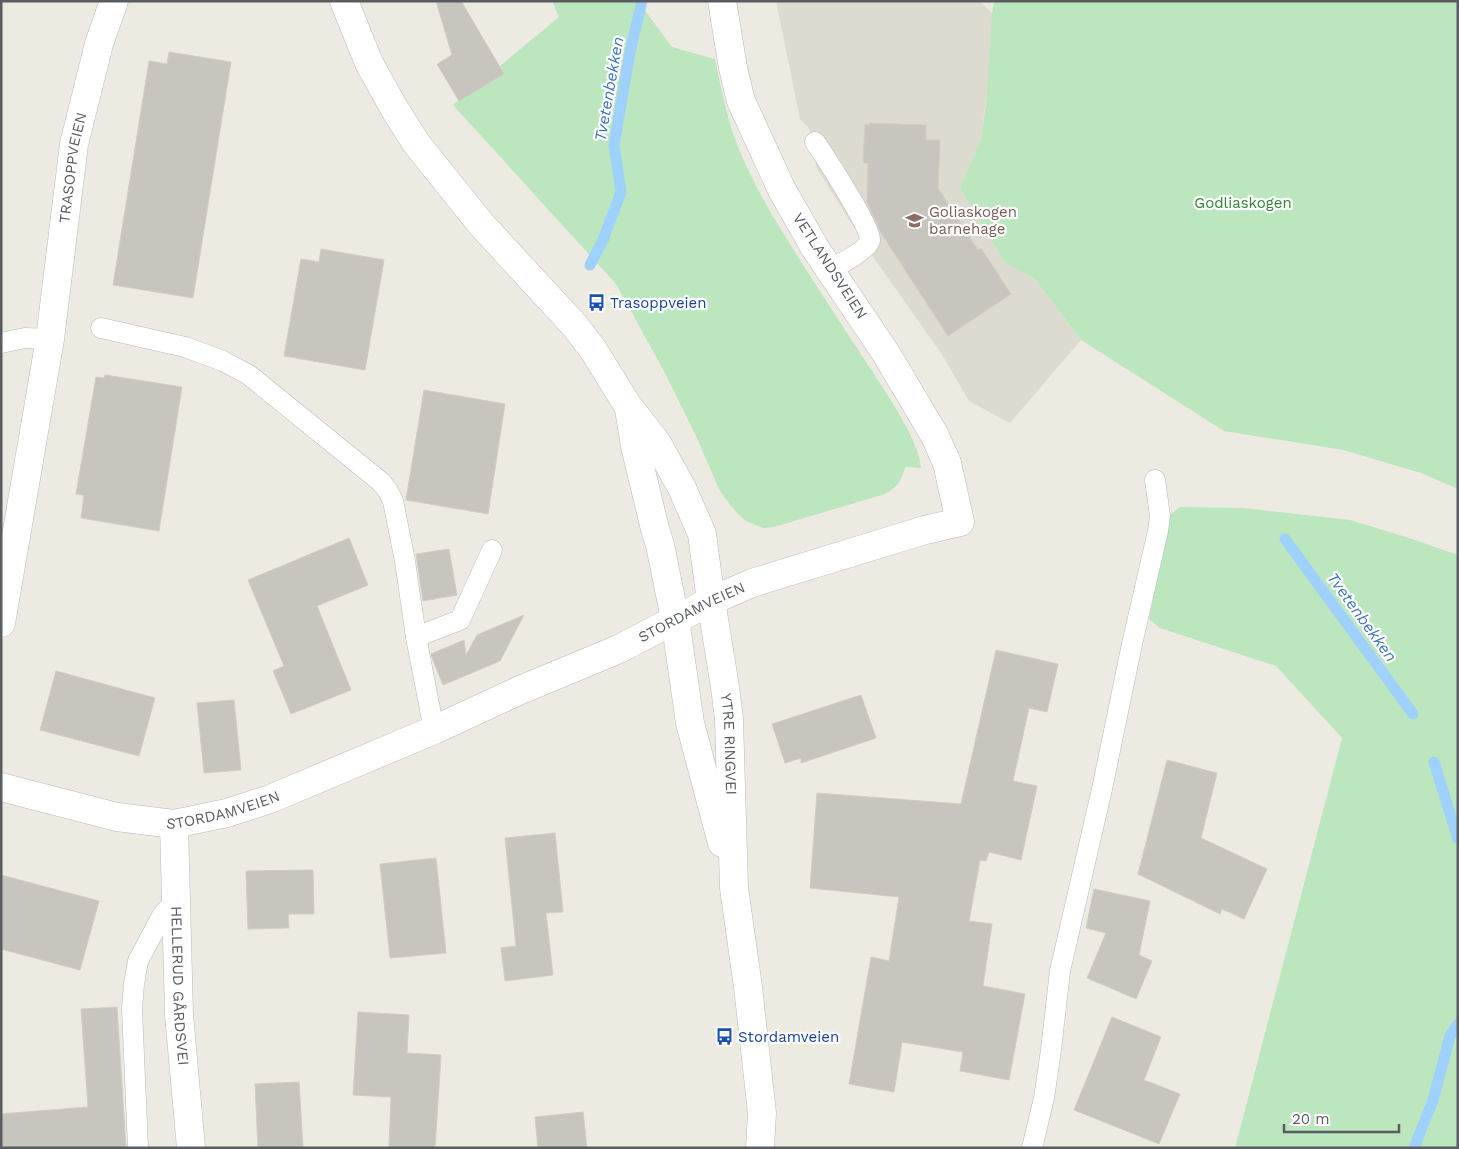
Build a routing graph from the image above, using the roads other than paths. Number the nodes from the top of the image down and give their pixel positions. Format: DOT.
graph roads {
  1 [pos="114,1"];
  2 [pos="344,1"];
  3 [pos="722,1"];
  4 [pos="815,142"];
  5 [pos="830,269"];
  6 [pos="101,328"];
  7 [pos="50,339"];
  8 [pos="1,343"];
  9 [pos="628,406"];
  10 [pos="1155,480"];
  11 [pos="960,522"];
  12 [pos="492,550"];
  13 [pos="711,601"];
  14 [pos="675,619"];
  15 [pos="1,623"];
  16 [pos="416,637"];
  17 [pos="434,730"];
  18 [pos="1,787"];
  19 [pos="174,824"];
  20 [pos="734,888"];
  21 [pos="176,901"];
  22 [pos="762,1113"];
  23 [pos="138,1148"];
  24 [pos="191,1148"];
  25 [pos="760,1148"];
  26 [pos="773,1148"];
  27 [pos="1032,1148"];
  1 -- 7 [label="street, TRASOPPVEIEN"];
  2 -- 9 [label="street"];
  3 -- 5 [label="street, VETLANDSVEIEN"];
  4 -- 5 [label="lane"];
  5 -- 11 [label="street, VETLANDSVEIEN"];
  6 -- 16 [label="lane"];
  7 -- 8 [label="lane"];
  7 -- 15 [label="street, TRASOPPVEIEN"];
  9 -- 13 [label="street"];
  9 -- 14 [label="street"];
  10 -- 27 [label="lane"];
  11 -- 13 [label="street, STORDAMVEIEN"];
  12 -- 16 [label="lane"];
  13 -- 14 [label="street, STORDAMVEIEN"];
  13 -- 20 [label="street, YTRE RINGVEI"];
  14 -- 17 [label="street, STORDAMVEIEN"];
  14 -- 20 [label="street, YTRE RINGVEI"];
  16 -- 17 [label="lane"];
  17 -- 19 [label="street, STORDAMVEIEN"];
  18 -- 19 [label="street, STORDAMVEIEN"];
  19 -- 21 [label="street, HELLERUD GÅRDSVEI"];
  20 -- 22 [label="street, YTRE RINGVEI"];
  21 -- 23 [label="lane"];
  21 -- 24 [label="street, HELLERUD GÅRDSVEI"];
  22 -- 25 [label="street, YTRE RINGVEI"];
  22 -- 26 [label="street, YTRE RINGVEI"];
}
